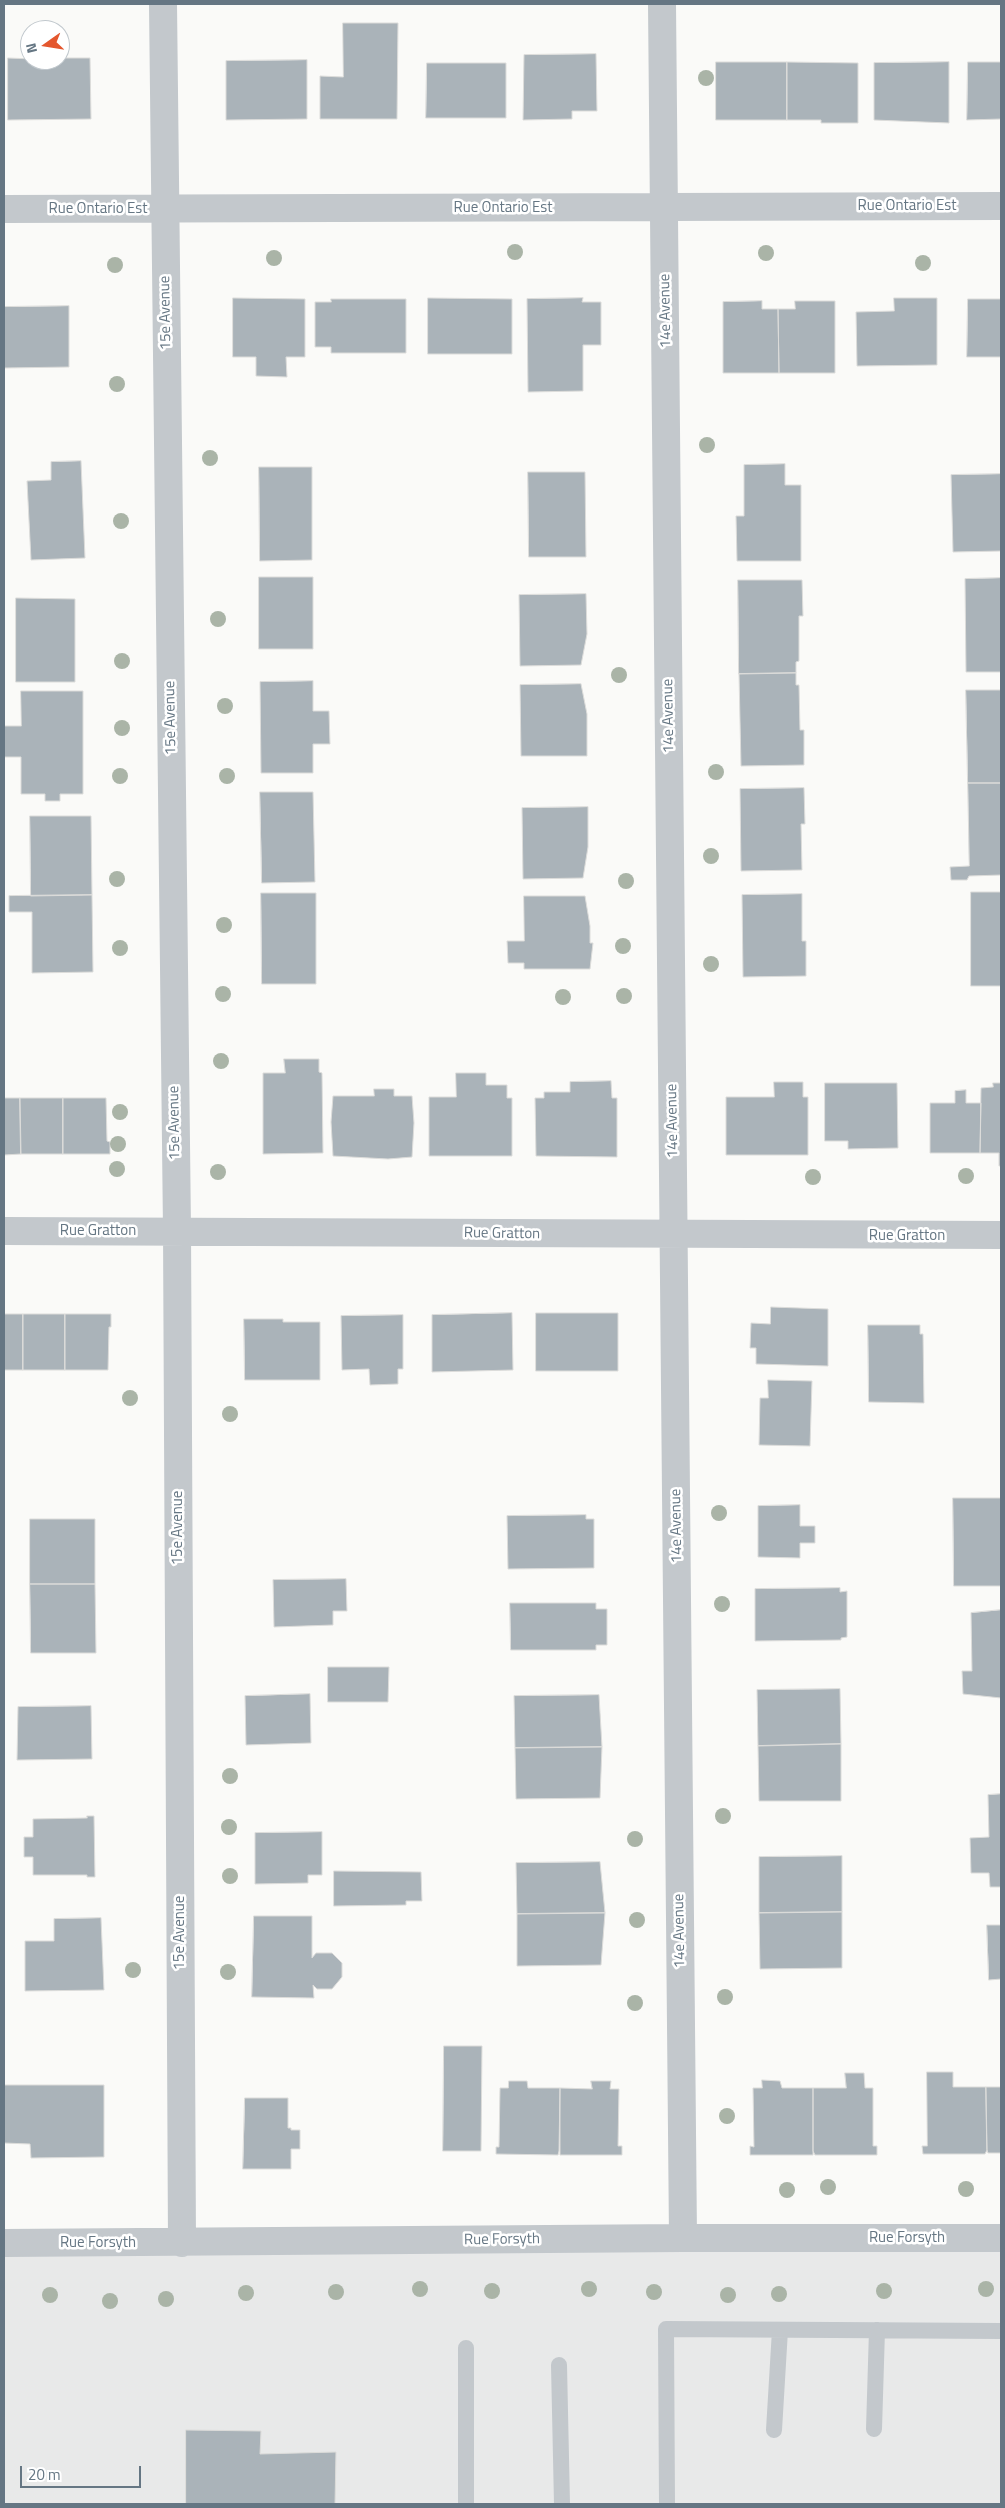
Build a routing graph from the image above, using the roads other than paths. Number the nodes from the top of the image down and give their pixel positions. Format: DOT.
graph roads {
  1 [pos="163,4"];
  2 [pos="662,4"];
  3 [pos="1001,206"];
  4 [pos="164,208"];
  5 [pos="665,208"];
  6 [pos="4,209"];
  7 [pos="177,1230"];
  8 [pos="4,1231"];
  9 [pos="674,1236"];
  10 [pos="1001,1236"];
  11 [pos="683,2238"];
  12 [pos="1001,2238"];
  13 [pos="4,2243"];
  14 [pos="182,2243"];
  15 [pos="780,2330"];
  16 [pos="877,2330"];
  17 [pos="1001,2331"];
  18 [pos="466,2348"];
  19 [pos="559,2365"];
  20 [pos="874,2429"];
  21 [pos="774,2430"];
  22 [pos="466,2504"];
  23 [pos="562,2504"];
  24 [pos="667,2504"];
  1 -- 4 [label="street, 15e Avenue"];
  2 -- 5 [label="street, 14e Avenue"];
  3 -- 5 [label="street, Rue Ontario Est"];
  4 -- 5 [label="street, Rue Ontario Est"];
  4 -- 6 [label="street, Rue Ontario Est"];
  4 -- 7 [label="street, 15e Avenue"];
  5 -- 9 [label="street, 14e Avenue"];
  7 -- 8 [label="street, Rue Gratton"];
  7 -- 9 [label="street, Rue Gratton"];
  7 -- 14 [label="street, 15e Avenue"];
  9 -- 10 [label="street, Rue Gratton"];
  9 -- 11 [label="street, 14e Avenue"];
  11 -- 12 [label="street, Rue Forsyth"];
  11 -- 14 [label="street, Rue Forsyth"];
  13 -- 14 [label="street, Rue Forsyth"];
  15 -- 16 [label="lane"];
  15 -- 21 [label="lane"];
  15 -- 24 [label="lane"];
  16 -- 17 [label="lane"];
  16 -- 20 [label="lane"];
  18 -- 22 [label="lane"];
  19 -- 23 [label="lane"];
}
